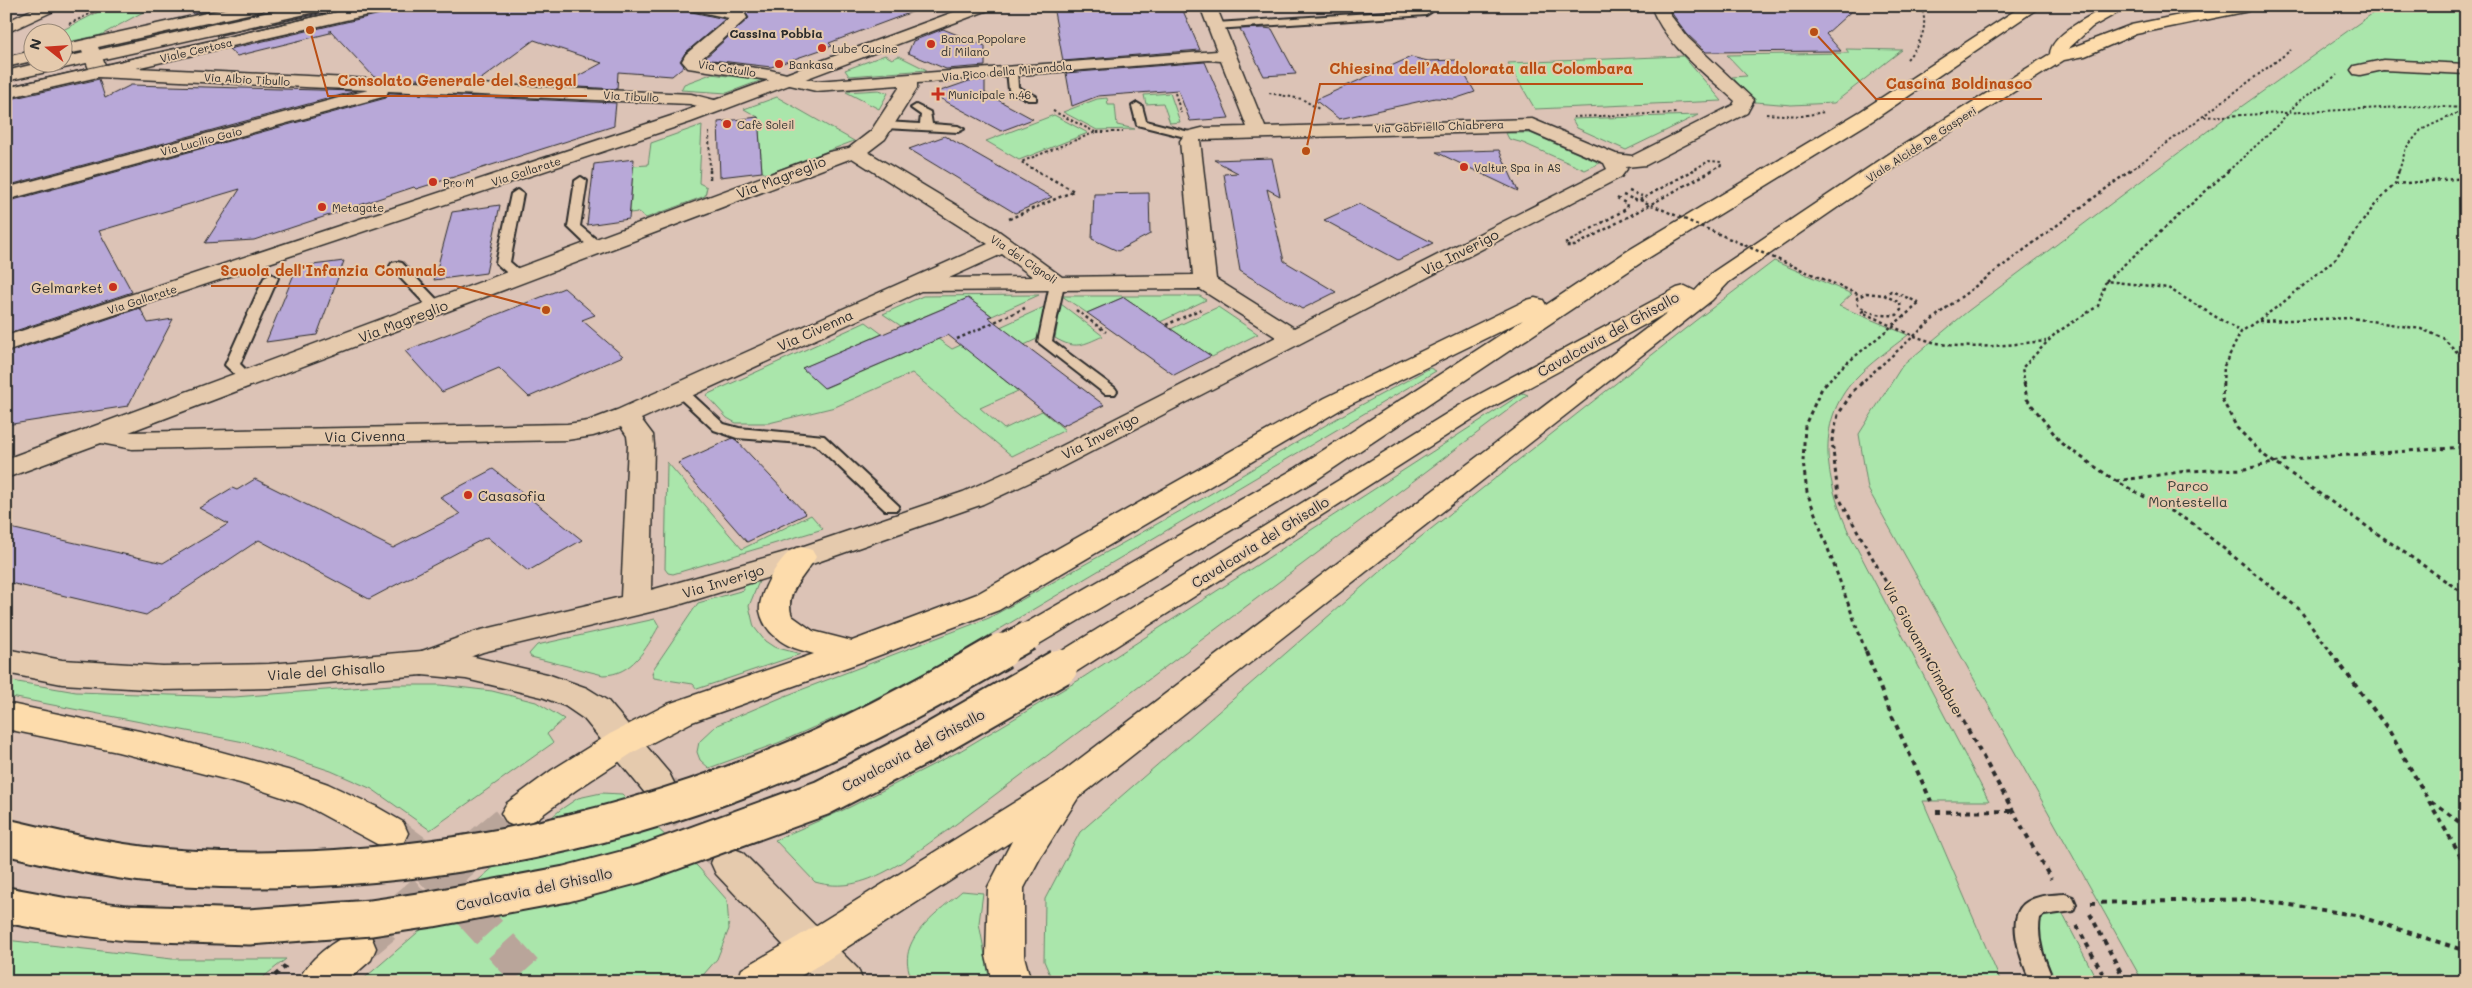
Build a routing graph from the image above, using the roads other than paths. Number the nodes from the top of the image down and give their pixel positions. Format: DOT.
graph roads {
  1 [pos="52,6"];
  2 [pos="261,6"];
  3 [pos="319,6"];
  4 [pos="386,6"];
  5 [pos="693,6"];
  6 [pos="985,6"];
  7 [pos="1208,6"];
  8 [pos="1417,6"];
  9 [pos="1659,6"];
  10 [pos="2122,6"];
  11 [pos="2249,6"];
  12 [pos="2039,8"];
  13 [pos="1216,26"];
  14 [pos="6,28"];
  15 [pos="72,53"];
  16 [pos="2059,56"];
  17 [pos="1228,57"];
  18 [pos="93,58"];
  19 [pos="22,60"];
  20 [pos="7,65"];
  21 [pos="2360,70"];
  22 [pos="2466,70"];
  23 [pos="1012,71"];
  24 [pos="787,80"];
  25 [pos="908,80"];
  26 [pos="396,86"];
  27 [pos="6,93"];
  28 [pos="1032,98"];
  29 [pos="1137,106"];
  30 [pos="916,108"];
  31 [pos="712,115"];
  32 [pos="885,125"];
  33 [pos="926,126"];
  34 [pos="958,128"];
  35 [pos="1258,132"];
  36 [pos="1184,134"];
  37 [pos="855,152"];
  38 [pos="1612,159"];
  39 [pos="581,181"];
  40 [pos="6,194"];
  41 [pos="517,194"];
  42 [pos="1004,245"];
  43 [pos="597,247"];
  44 [pos="1637,255"];
  45 [pos="397,266"];
  46 [pos="518,276"];
  47 [pos="1721,277"];
  48 [pos="271,278"];
  49 [pos="1205,282"];
  50 [pos="1057,284"];
  51 [pos="914,286"];
  52 [pos="437,308"];
  53 [pos="1293,337"];
  54 [pos="6,344"];
  55 [pos="248,379"];
  56 [pos="680,391"];
  57 [pos="1110,391"];
  58 [pos="626,416"];
  59 [pos="102,434"];
  60 [pos="6,469"];
  61 [pos="891,506"];
  62 [pos="802,557"];
  63 [pos="636,604"];
  64 [pos="854,653"];
  65 [pos="6,661"];
  66 [pos="422,663"];
  67 [pos="6,716"];
  68 [pos="622,744"];
  69 [pos="657,783"];
  70 [pos="1069,786"];
  71 [pos="519,813"];
  72 [pos="390,833"];
  73 [pos="6,836"];
  74 [pos="729,863"];
  75 [pos="2065,904"];
  76 [pos="6,905"];
  77 [pos="357,948"];
  78 [pos="813,948"];
  79 [pos="317,982"];
  80 [pos="756,982"];
  81 [pos="844,982"];
  82 [pos="1012,982"];
  83 [pos="2043,982"];
  1 -- 14 [label="street"];
  2 -- 18 [label="street, Viale Certosa"];
  3 -- 18 [label="street, Viale Certosa"];
  4 -- 18 [label="street, Viale Certosa"];
  5 -- 24 [label="street, Via Catullo"];
  6 -- 24 [label="street, Via Gallarate"];
  7 -- 13 [label="street"];
  8 -- 13 [label="lane"];
  9 -- 38 [label="street"];
  10 -- 16 [label="main road"];
  11 -- 16 [label="main road, Viale Alcide De Gasperi"];
  12 -- 44 [label="main road"];
  13 -- 17 [label="street"];
  15 -- 18 [label="street, Viale Certosa"];
  16 -- 47 [label="main road, Viale Alcide De Gasperi"];
  17 -- 23 [label="street, Via Pico della Mirandola"];
  17 -- 35 [label="street"];
  18 -- 20 [label="street, Viale Certosa"];
  18 -- 26 [label="street, Via Albio Tibullo"];
  18 -- 27 [label="street, Viale Certosa"];
  19 -- 20 [label="street, Viale Certosa"];
  21 -- 22 [label="street"];
  23 -- 25 [label="street, Via Pico della Mirandola"];
  23 -- 28 [label="lane"];
  24 -- 25 [label="street, Via Pico della Mirandola"];
  24 -- 31 [label="street, Via Gallarate"];
  25 -- 32 [label="street"];
  26 -- 31 [label="street, Via Tibullo"];
  26 -- 40 [label="street, Via Lucilio Gaio"];
  29 -- 36 [label="lane"];
  30 -- 33 [label="lane"];
  31 -- 54 [label="street, Via Gallarate"];
  32 -- 33 [label="lane"];
  32 -- 37 [label="street"];
  33 -- 34 [label="lane"];
  35 -- 36 [label="street, Via Gabriello Chiabrera"];
  35 -- 38 [label="street, Via Gabriello Chiabrera"];
  36 -- 49 [label="street"];
  37 -- 42 [label="street, Via dei Cignoli"];
  37 -- 43 [label="street, Via Magreglio"];
  38 -- 53 [label="street, Via Inverigo"];
  39 -- 43 [label="lane"];
  41 -- 46 [label="lane"];
  42 -- 50 [label="street, Via dei Cignoli"];
  42 -- 51 [label="street, Via Civenna"];
  43 -- 46 [label="street, Via Magreglio"];
  44 -- 64 [label="main road"];
  44 -- 73 [label="main road, bridge"];
  45 -- 52 [label="lane"];
  46 -- 52 [label="street, Via Magreglio"];
  47 -- 70 [label="main road"];
  47 -- 76 [label="main road, Cavalcavia del Ghisallo, bridge"];
  48 -- 55 [label="lane"];
  49 -- 50 [label="street, Via dei Cignoli"];
  49 -- 53 [label="street"];
  50 -- 51 [label="street"];
  50 -- 57 [label="lane"];
  51 -- 56 [label="street, Via Civenna"];
  52 -- 55 [label="street, Via Magreglio"];
  53 -- 62 [label="street, Via Inverigo"];
  55 -- 59 [label="street, Via Magreglio"];
  56 -- 58 [label="street, Via Civenna"];
  56 -- 61 [label="lane"];
  58 -- 59 [label="street, Via Civenna"];
  58 -- 63 [label="street"];
  59 -- 60 [label="street, Via Magreglio"];
  62 -- 63 [label="street, Via Inverigo"];
  62 -- 64 [label="main road"];
  63 -- 66 [label="street, Via Inverigo"];
  64 -- 68 [label="main road"];
  65 -- 66 [label="street, Viale del Ghisallo"];
  66 -- 68 [label="street, Viale del Ghisallo"];
  67 -- 72 [label="main road"];
  68 -- 69 [label="street, Viale del Ghisallo"];
  68 -- 71 [label="main road"];
  70 -- 78 [label="main road"];
  70 -- 82 [label="main road"];
  74 -- 78 [label="street"];
  75 -- 83 [label="lane"];
  77 -- 79 [label="main road"];
  78 -- 80 [label="main road"];
  78 -- 81 [label="street"];
}
